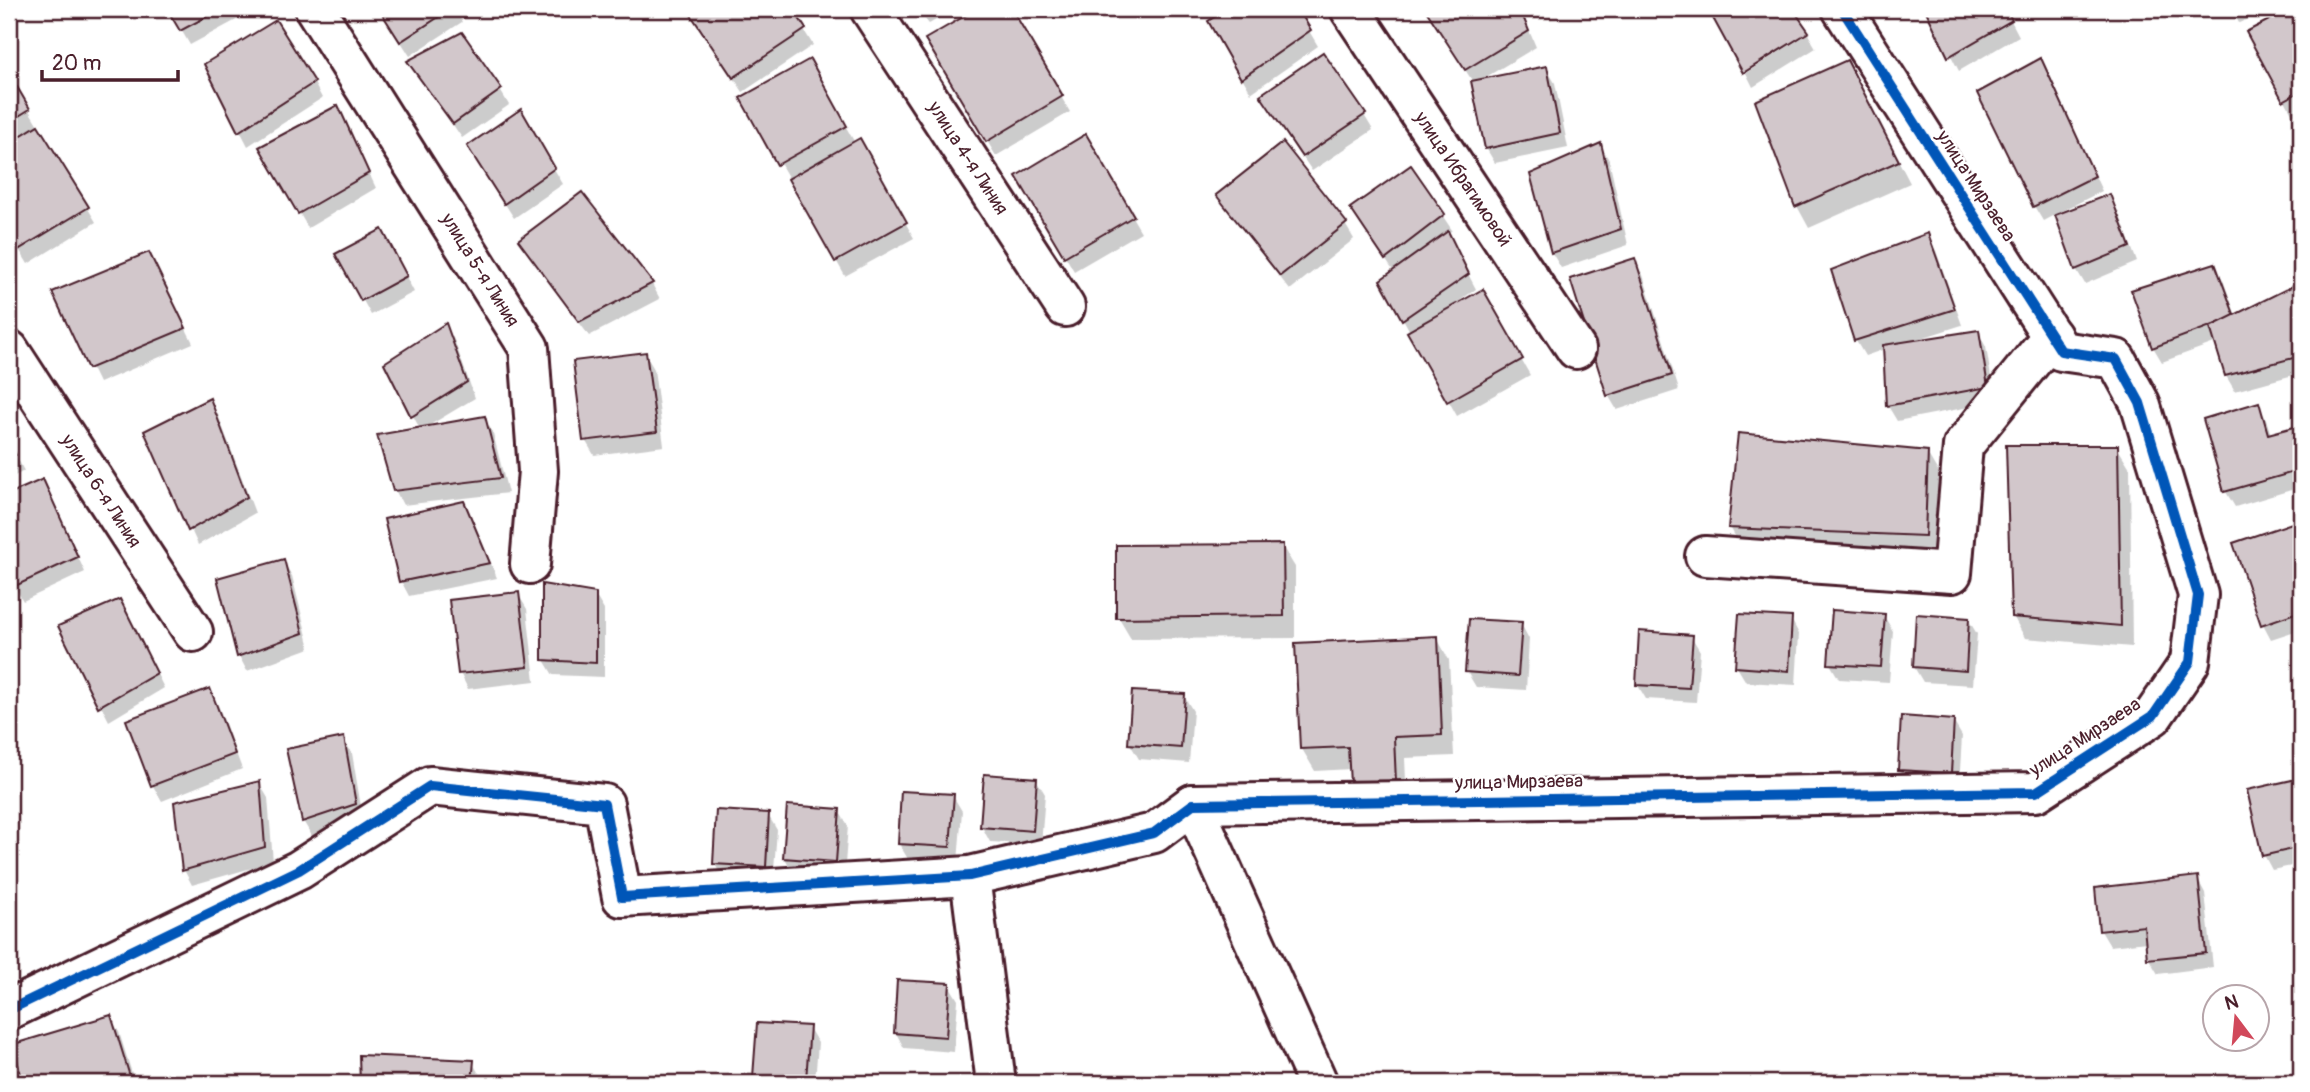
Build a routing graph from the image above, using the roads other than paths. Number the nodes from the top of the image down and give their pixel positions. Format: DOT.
graph roads {
  1 [pos="315,9"];
  2 [pos="870,9"];
  3 [pos="1350,9"];
  4 [pos="1842,9"];
  5 [pos="1065,307"];
  6 [pos="2052,336"];
  7 [pos="1576,349"];
  8 [pos="9,351"];
  9 [pos="1705,556"];
  10 [pos="530,564"];
  11 [pos="193,632"];
  12 [pos="1193,804"];
  13 [pos="970,876"];
  14 [pos="9,1010"];
  15 [pos="996,1083"];
  16 [pos="1318,1083"];
  1 -- 10 [label="street, улица 5-я Линия"];
  2 -- 5 [label="street, улица 4-я Линия"];
  3 -- 7 [label="street, улица Ибрагимовой"];
  4 -- 6 [label="street, улица Мирзаева"];
  6 -- 9 [label="street"];
  6 -- 12 [label="street, улица Мирзаева"];
  8 -- 11 [label="street, улица 6-я Линия"];
  12 -- 13 [label="street"];
  12 -- 16 [label="street"];
  13 -- 14 [label="street"];
  13 -- 15 [label="street"];
}
